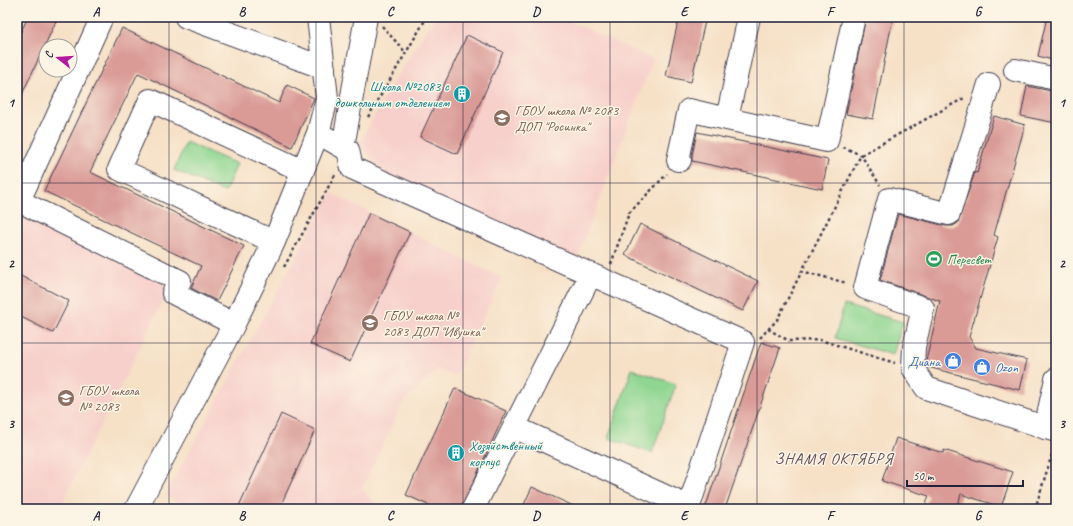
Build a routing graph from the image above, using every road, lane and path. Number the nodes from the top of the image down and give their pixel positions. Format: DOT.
graph roads {
  1 [pos="102,17"];
  2 [pos="186,17"];
  3 [pos="318,17"];
  4 [pos="427,17"];
  5 [pos="749,17"];
  6 [pos="854,17"];
  7 [pos="372,20"];
  8 [pos="406,53"];
  9 [pos="324,68"];
  10 [pos="1015,70"];
  11 [pos="1056,79"];
  12 [pos="990,84"];
  13 [pos="368,118"];
  14 [pos="727,119"];
  15 [pos="318,133"];
  16 [pos="343,147"];
  17 [pos="861,155"];
  18 [pos="680,160"];
  19 [pos="303,171"];
  20 [pos="889,199"];
  21 [pos="274,242"];
  22 [pos="801,271"];
  23 [pos="598,277"];
  24 [pos="865,288"];
  25 [pos="234,324"];
  26 [pos="768,329"];
  27 [pos="744,342"];
  28 [pos="913,368"];
  29 [pos="1056,379"];
  30 [pos="514,427"];
  31 [pos="1052,434"];
  32 [pos="478,507"];
  33 [pos="689,508"];
  34 [pos="136,509"];
  35 [pos="1035,509"];
  1 -- 25 [label="lane"];
  2 -- 9 [label="lane"];
  3 -- 9 [label="lane"];
  4 -- 8 [label="path"];
  5 -- 14 [label="lane"];
  6 -- 14 [label="lane"];
  7 -- 8 [label="path"];
  7 -- 16 [label="lane"];
  8 -- 13 [label="path"];
  9 -- 15 [label="lane"];
  10 -- 11 [label="lane"];
  12 -- 17 [label="path"];
  12 -- 20 [label="lane"];
  14 -- 18 [label="lane"];
  15 -- 16 [label="lane"];
  15 -- 19 [label="lane"];
  16 -- 23 [label="lane"];
  17 -- 20 [label="path"];
  17 -- 22 [label="path"];
  18 -- 23 [label="path"];
  19 -- 21 [label="lane"];
  19 -- 21 [label="lane"];
  20 -- 24 [label="lane"];
  21 -- 25 [label="lane"];
  22 -- 24 [label="path"];
  22 -- 26 [label="path"];
  23 -- 27 [label="lane"];
  23 -- 30 [label="lane"];
  24 -- 28 [label="lane"];
  25 -- 34 [label="lane"];
  26 -- 27 [label="path"];
  26 -- 28 [label="path"];
  27 -- 33 [label="lane"];
  28 -- 31 [label="lane"];
  29 -- 31 [label="lane"];
  30 -- 32 [label="lane"];
  30 -- 33 [label="lane"];
  31 -- 35 [label="path"];
}
